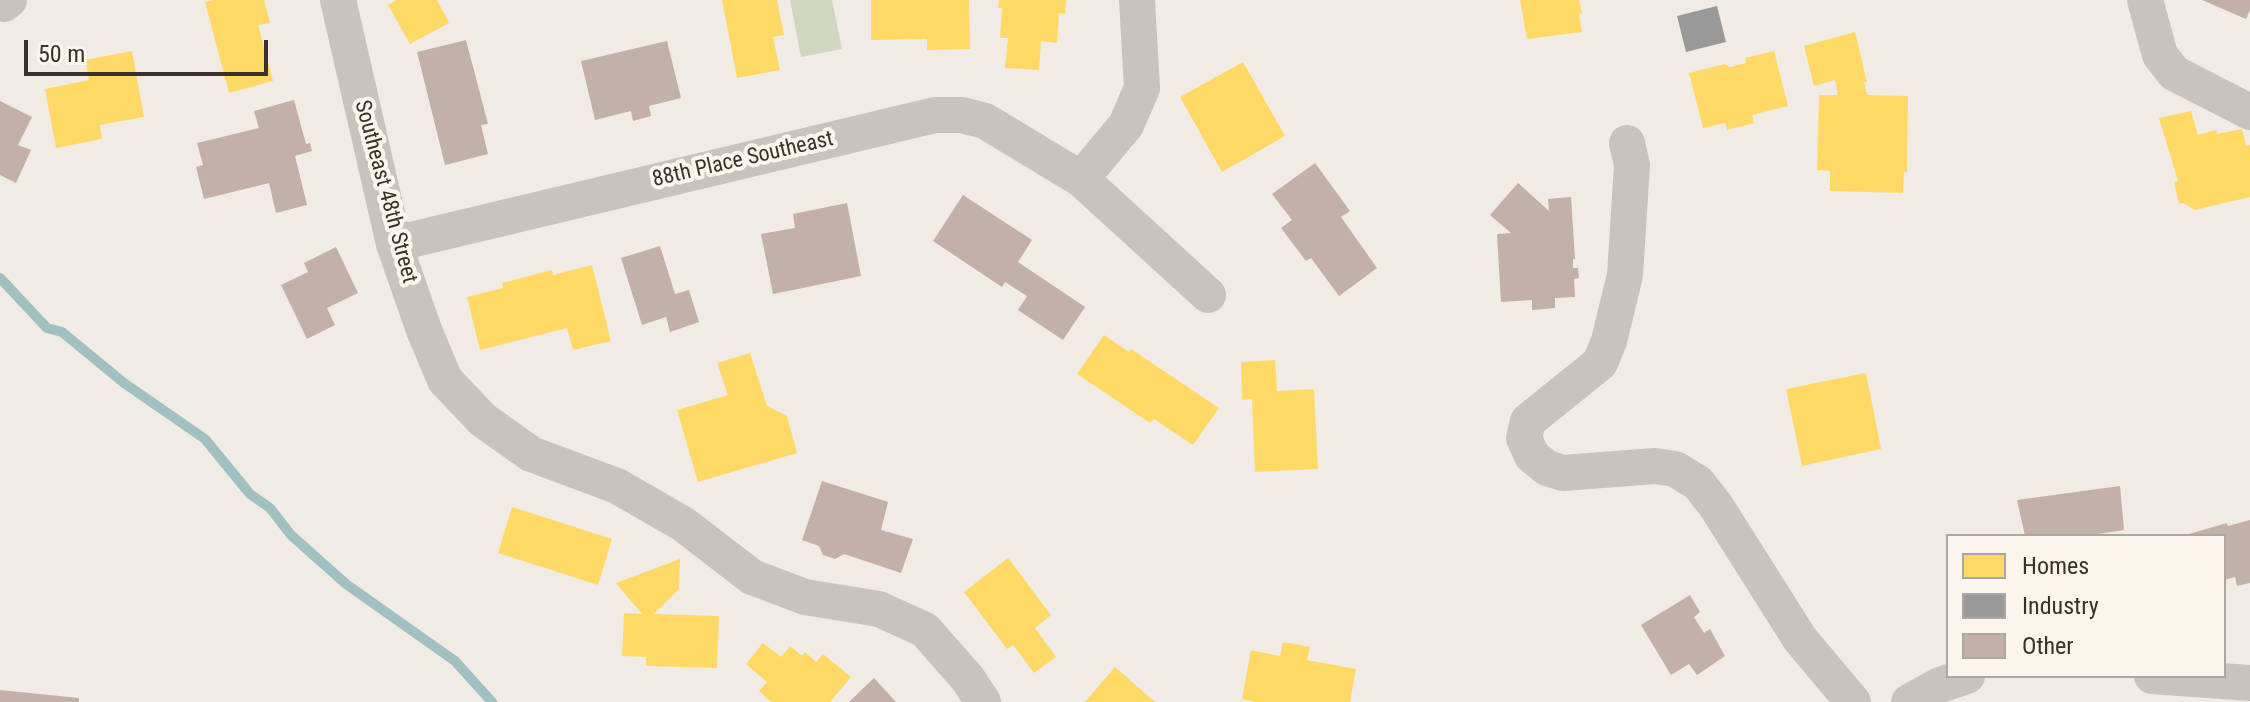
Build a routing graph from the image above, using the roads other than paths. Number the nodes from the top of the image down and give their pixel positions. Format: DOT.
graph roads {
  1 [pos="338,0"];
  2 [pos="1137,0"];
  3 [pos="2145,0"];
  4 [pos="2250,112"];
  5 [pos="1627,143"];
  6 [pos="1081,179"];
  7 [pos="394,244"];
  8 [pos="1208,295"];
  9 [pos="1961,678"];
  10 [pos="2180,678"];
  11 [pos="2250,683"];
  12 [pos="983,702"];
  13 [pos="1853,702"];
  14 [pos="1909,702"];
  1 -- 7 [label="street, Southeast 48th Street"];
  2 -- 6 [label="street"];
  3 -- 4 [label="street"];
  5 -- 13 [label="street"];
  6 -- 7 [label="street, 88th Place Southeast"];
  6 -- 8 [label="street, 88th Place Southeast"];
  7 -- 12 [label="street, Southeast 48th Street"];
  9 -- 14 [label="street"];
  10 -- 11 [label="street"];
}
